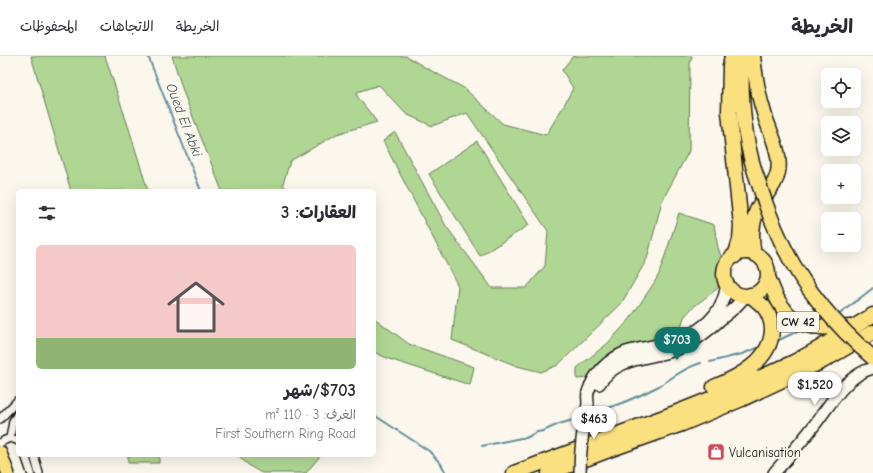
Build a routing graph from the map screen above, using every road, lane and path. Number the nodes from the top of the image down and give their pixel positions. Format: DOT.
graph roads {
  1 [pos="732,56"];
  2 [pos="742,56"];
  3 [pos="753,56"];
  4 [pos="754,254"];
  5 [pos="735,256"];
  6 [pos="768,277"];
  7 [pos="727,284"];
  8 [pos="748,295"];
  9 [pos="873,316"];
  10 [pos="853,327"];
  11 [pos="873,332"];
  12 [pos="873,358"];
  13 [pos="873,368"];
  14 [pos="16,402"];
  15 [pos="588,404"];
  16 [pos="16,416"];
  17 [pos="0,419"];
  18 [pos="628,431"];
  19 [pos="10,438"];
  20 [pos="16,440"];
  21 [pos="0,443"];
  22 [pos="0,452"];
  23 [pos="26,457"];
  24 [pos="35,457"];
  25 [pos="8,473"];
  26 [pos="31,473"];
  27 [pos="39,473"];
  28 [pos="514,473"];
  29 [pos="549,473"];
  30 [pos="580,473"];
  31 [pos="774,473"];
  1 -- 5 [label="highway"];
  2 -- 12 [label="highway, bridge"];
  3 -- 4 [label="highway"];
  4 -- 5 [label="highway"];
  4 -- 6 [label="highway"];
  5 -- 7 [label="highway"];
  6 -- 8 [label="highway"];
  6 -- 10 [label="highway, CW 42"];
  7 -- 8 [label="highway"];
  7 -- 15 [label="street"];
  8 -- 15 [label="street"];
  8 -- 18 [label="highway"];
  9 -- 10 [label="highway"];
  10 -- 18 [label="highway"];
  11 -- 29 [label="highway"];
  13 -- 31 [label="street"];
  14 -- 17 [label="street"];
  15 -- 30 [label="street, bridge"];
  16 -- 19 [label="street"];
  18 -- 28 [label="highway"];
  19 -- 20 [label="street"];
  19 -- 21 [label="street"];
  22 -- 25 [label="main road"];
  23 -- 26 [label="street"];
  24 -- 27 [label="street"];
}
